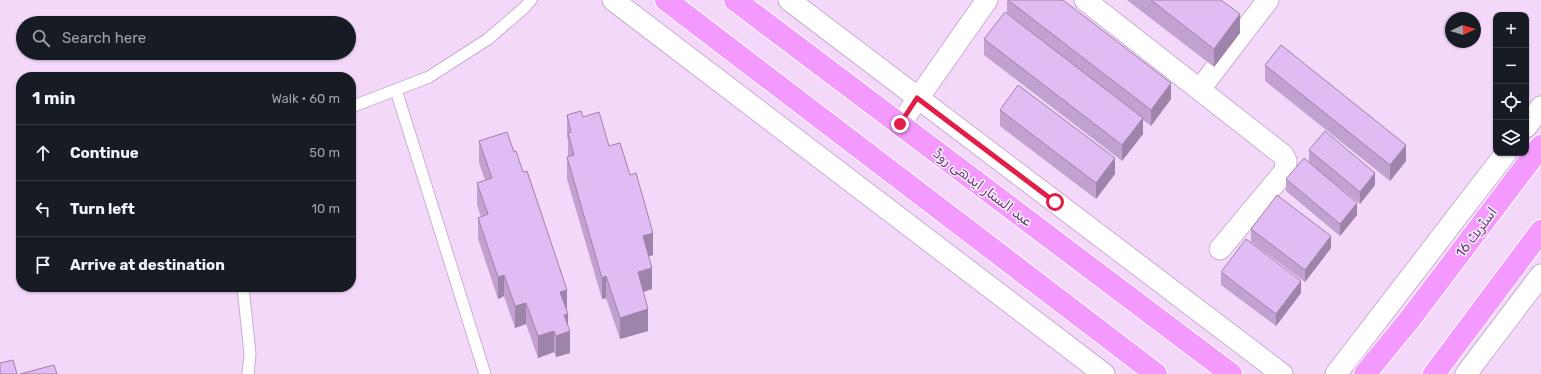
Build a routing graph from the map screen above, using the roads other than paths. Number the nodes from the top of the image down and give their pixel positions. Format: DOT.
graph roads {
  1 [pos="531,0"];
  2 [pos="613,0"];
  3 [pos="666,0"];
  4 [pos="735,0"];
  5 [pos="789,0"];
  6 [pos="987,0"];
  7 [pos="1085,0"];
  8 [pos="1268,0"];
  9 [pos="1200,89"];
  10 [pos="396,90"];
  11 [pos="917,98"];
  12 [pos="356,105"];
  13 [pos="1541,107"];
  14 [pos="1529,123"];
  15 [pos="900,124"];
  16 [pos="1541,146"];
  17 [pos="1504,156"];
  18 [pos="1541,231"];
  19 [pos="1220,249"];
  20 [pos="1541,275"];
  21 [pos="244,292"];
  22 [pos="248,374"];
  23 [pos="485,374"];
  24 [pos="1104,374"];
  25 [pos="1156,374"];
  26 [pos="1231,374"];
  27 [pos="1282,374"];
  28 [pos="1336,374"];
  29 [pos="1365,374"];
  30 [pos="1434,374"];
  31 [pos="1466,374"];
  1 -- 10 [label="lane"];
  2 -- 24 [label="street"];
  3 -- 25 [label="main road"];
  4 -- 15 [label="main road, عبد الستار ایدھی روڈ"];
  5 -- 11 [label="street"];
  6 -- 11 [label="street"];
  7 -- 9 [label="street"];
  8 -- 9 [label="street"];
  9 -- 19 [label="street"];
  10 -- 12 [label="lane"];
  10 -- 23 [label="lane"];
  11 -- 15 [label="street"];
  11 -- 27 [label="street"];
  13 -- 14 [label="street"];
  15 -- 26 [label="main road, عبد الستار ایدھی روڈ"];
  16 -- 29 [label="main road, اسٹریٹ 16"];
  17 -- 28 [label="street"];
  18 -- 30 [label="main road"];
  20 -- 31 [label="street"];
  21 -- 22 [label="lane"];
}
